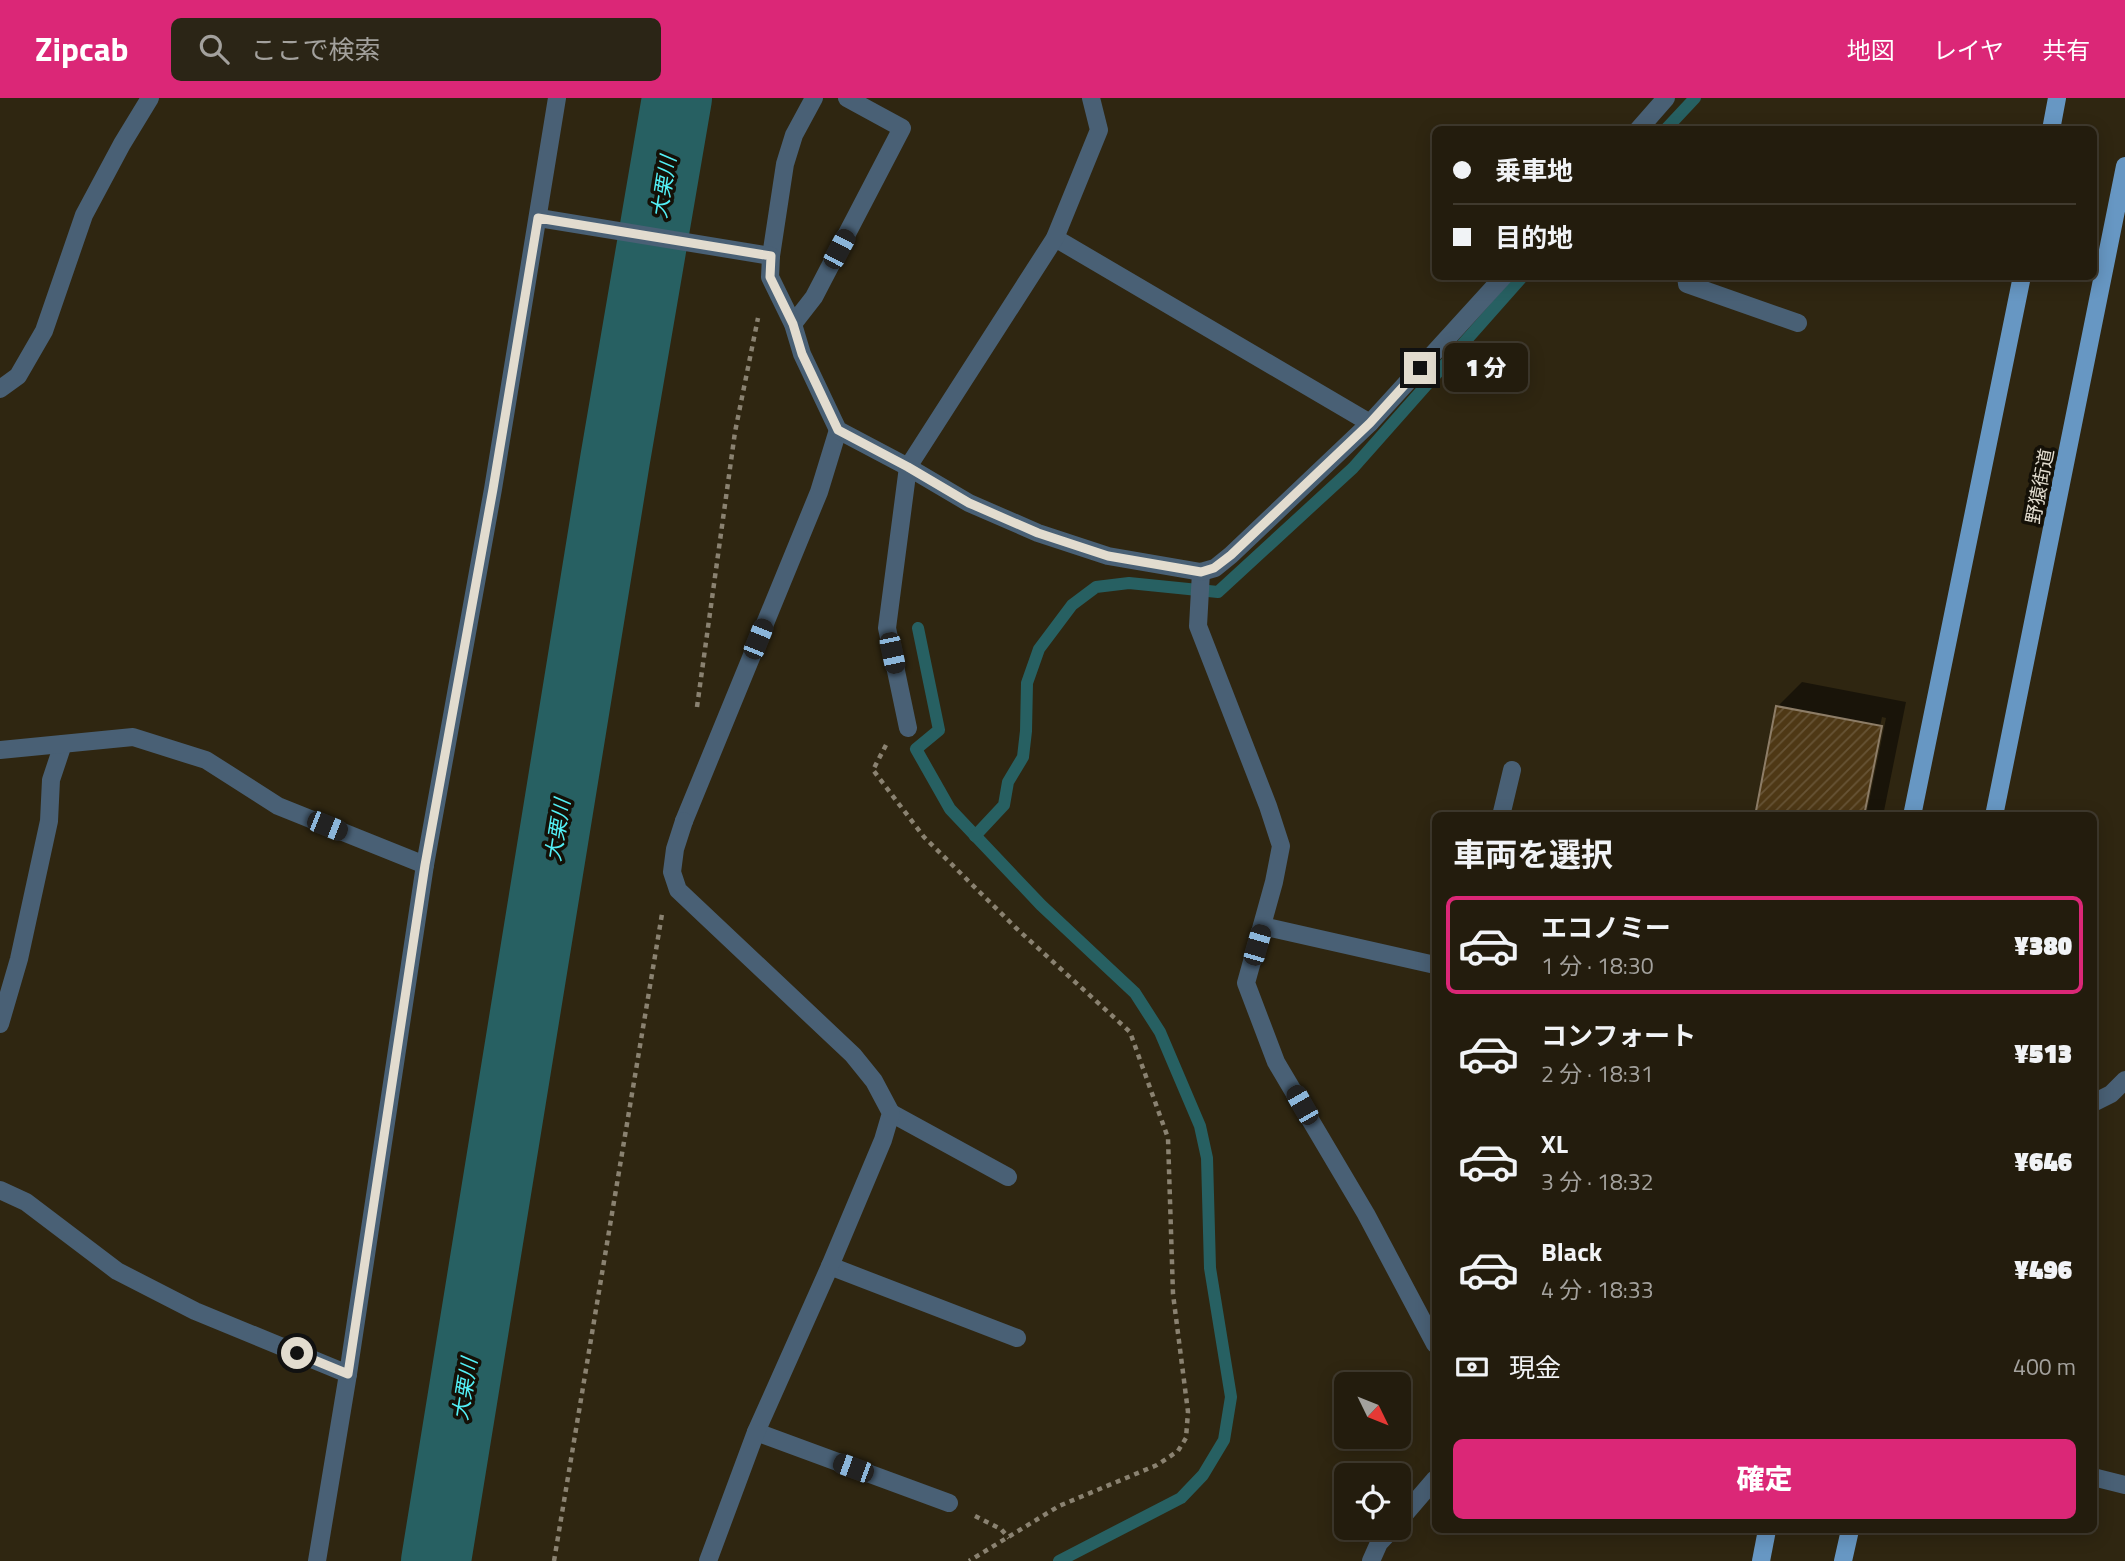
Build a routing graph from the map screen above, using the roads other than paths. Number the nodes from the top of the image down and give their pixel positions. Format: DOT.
graph roads {
  1 [pos="150,98"];
  2 [pos="557,98"];
  3 [pos="814,98"];
  4 [pos="847,98"];
  5 [pos="1091,98"];
  6 [pos="1666,98"];
  7 [pos="2053,100"];
  8 [pos="1642,126"];
  9 [pos="2051,126"];
  10 [pos="2125,166"];
  11 [pos="545,219"];
  12 [pos="1055,237"];
  13 [pos="765,255"];
  14 [pos="1499,280"];
  15 [pos="1686,280"];
  16 [pos="2021,280"];
  17 [pos="1798,323"];
  18 [pos="793,324"];
  19 [pos="0,389"];
  20 [pos="1370,423"];
  21 [pos="838,430"];
  22 [pos="908,467"];
  23 [pos="1201,577"];
  24 [pos="908,728"];
  25 [pos="63,744"];
  26 [pos="0,750"];
  27 [pos="1512,770"];
  28 [pos="1502,812"];
  29 [pos="1913,812"];
  30 [pos="1995,812"];
  31 [pos="425,865"];
  32 [pos="1262,926"];
  33 [pos="1432,964"];
  34 [pos="0,1024"];
  35 [pos="2125,1080"];
  36 [pos="2097,1102"];
  37 [pos="891,1113"];
  38 [pos="1007,1177"];
  39 [pos="0,1190"];
  40 [pos="830,1266"];
  41 [pos="1017,1338"];
  42 [pos="1432,1338"];
  43 [pos="348,1374"];
  44 [pos="756,1432"];
  45 [pos="2097,1478"];
  46 [pos="1432,1482"];
  47 [pos="2125,1485"];
  48 [pos="949,1503"];
  49 [pos="1411,1507"];
  50 [pos="1766,1533"];
  51 [pos="1849,1533"];
  52 [pos="1381,1540"];
  53 [pos="317,1561"];
  54 [pos="708,1561"];
  55 [pos="1371,1561"];
  56 [pos="1761,1561"];
  57 [pos="1843,1561"];
  1 -- 19 [label="street"];
  2 -- 11 [label="street"];
  3 -- 13 [label="street"];
  4 -- 18 [label="street"];
  5 -- 12 [label="street"];
  6 -- 8 [label="street"];
  7 -- 9 [label="main road"];
  10 -- 30 [label="main road, 野猿街道"];
  11 -- 13 [label="street"];
  11 -- 31 [label="street"];
  12 -- 20 [label="street"];
  12 -- 22 [label="street"];
  13 -- 18 [label="street"];
  14 -- 20 [label="street"];
  15 -- 17 [label="street"];
  16 -- 29 [label="main road"];
  18 -- 21 [label="street"];
  20 -- 23 [label="street"];
  21 -- 22 [label="street"];
  21 -- 37 [label="street"];
  22 -- 23 [label="street"];
  22 -- 24 [label="street"];
  23 -- 32 [label="street"];
  25 -- 26 [label="street"];
  25 -- 31 [label="street"];
  25 -- 34 [label="street"];
  27 -- 28 [label="street"];
  31 -- 43 [label="street"];
  32 -- 33 [label="street"];
  32 -- 42 [label="street"];
  35 -- 36 [label="street"];
  37 -- 38 [label="street"];
  37 -- 40 [label="street"];
  39 -- 43 [label="street"];
  40 -- 41 [label="street"];
  40 -- 44 [label="street"];
  43 -- 53 [label="street"];
  44 -- 48 [label="street"];
  44 -- 54 [label="street"];
  45 -- 47 [label="street"];
  46 -- 49 [label="street"];
  50 -- 56 [label="main road"];
  51 -- 57 [label="main road"];
  52 -- 55 [label="street"];
}
